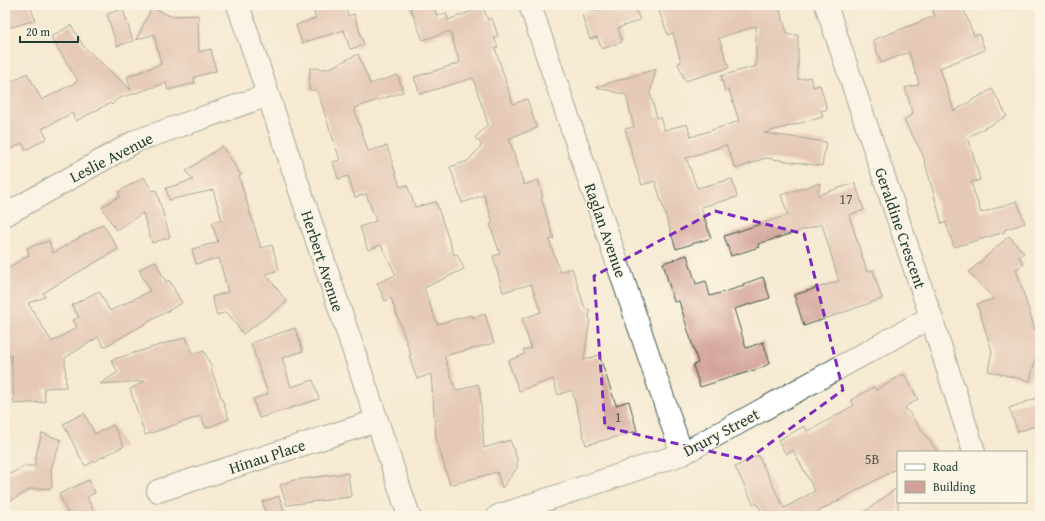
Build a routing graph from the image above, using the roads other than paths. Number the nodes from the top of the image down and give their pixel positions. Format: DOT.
graph roads {
  1 [pos="238,5"];
  2 [pos="530,5"];
  3 [pos="826,5"];
  4 [pos="268,94"];
  5 [pos="5,215"];
  6 [pos="931,317"];
  7 [pos="376,421"];
  8 [pos="974,451"];
  9 [pos="682,454"];
  10 [pos="158,491"];
  11 [pos="408,516"];
  12 [pos="498,516"];
  1 -- 4 [label="street, Herbert Avenue"];
  2 -- 9 [label="street, Raglan Avenue"];
  3 -- 6 [label="street, Geraldine Crescent"];
  4 -- 5 [label="street, Leslie Avenue"];
  4 -- 7 [label="street, Herbert Avenue"];
  6 -- 8 [label="street, Geraldine Crescent"];
  6 -- 9 [label="street, Drury Street"];
  7 -- 10 [label="street, Hinau Place"];
  7 -- 11 [label="street, Herbert Avenue"];
  9 -- 12 [label="street, Drury Street"];
}
